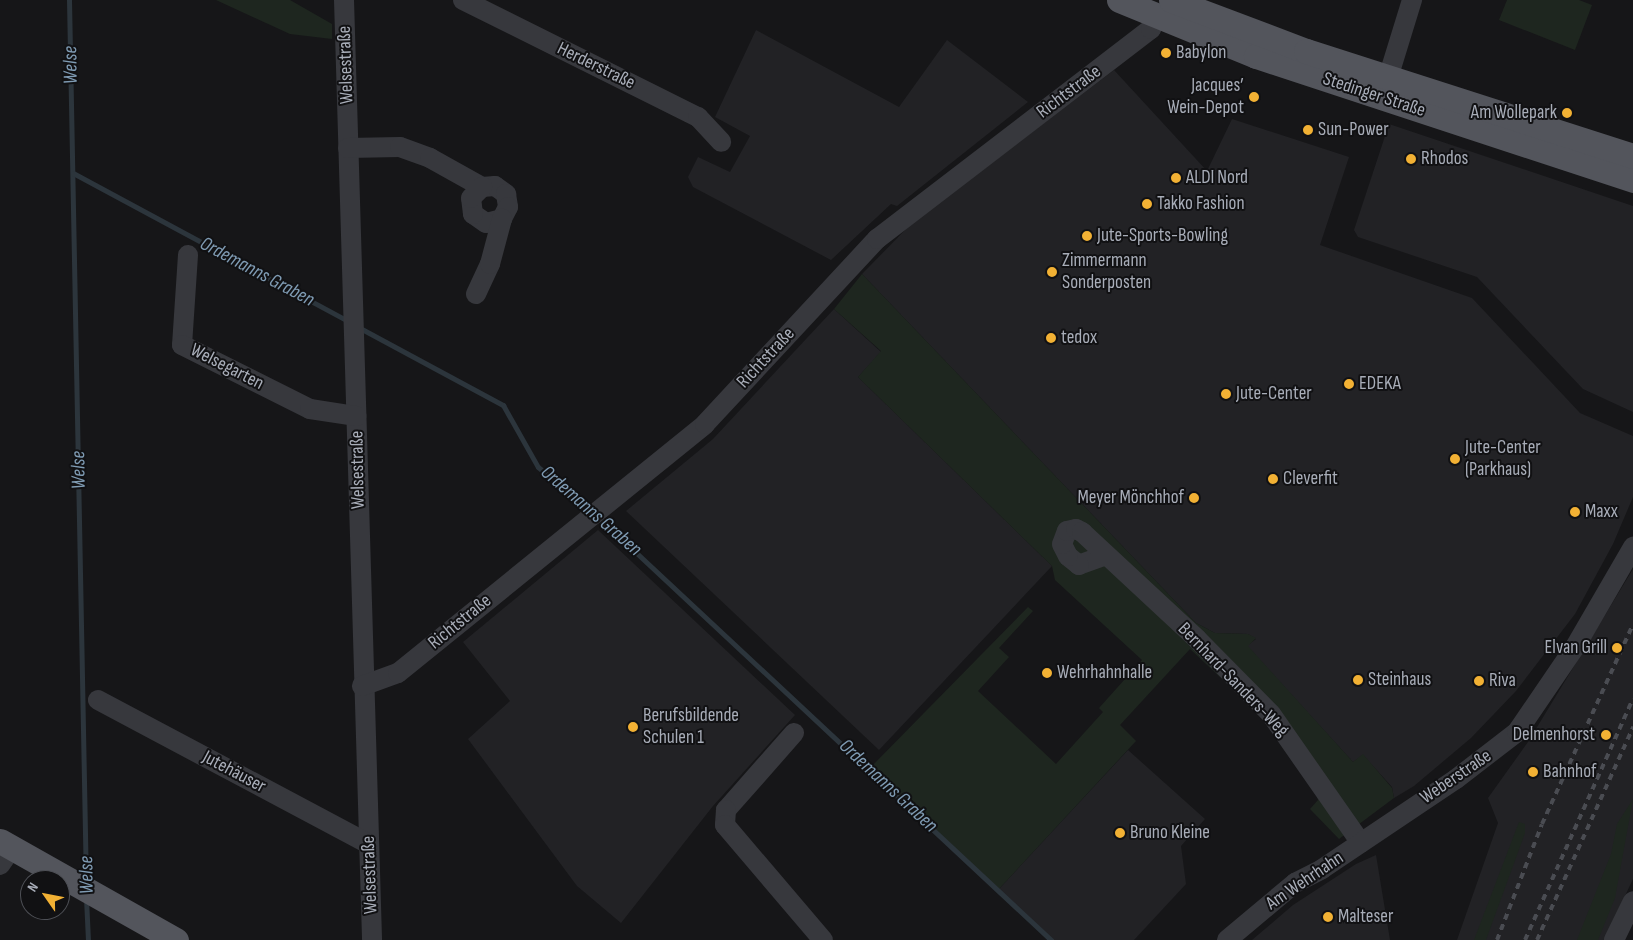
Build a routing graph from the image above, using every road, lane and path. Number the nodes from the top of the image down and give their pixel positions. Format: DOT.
graph roads {
  1 [pos="344,0"];
  2 [pos="463,0"];
  3 [pos="1120,0"];
  4 [pos="1412,0"];
  5 [pos="1164,5"];
  6 [pos="1388,78"];
  7 [pos="721,142"];
  8 [pos="348,148"];
  9 [pos="1633,156"];
  10 [pos="1633,180"];
  11 [pos="482,187"];
  12 [pos="502,219"];
  13 [pos="188,255"];
  14 [pos="476,294"];
  15 [pos="356,416"];
  16 [pos="1633,546"];
  17 [pos="1106,555"];
  18 [pos="362,686"];
  19 [pos="98,700"];
  20 [pos="794,733"];
  21 [pos="1361,843"];
  22 [pos="370,844"];
  23 [pos="4,851"];
  24 [pos="1633,901"];
  25 [pos="176,940"];
  26 [pos="372,940"];
  27 [pos="823,940"];
  28 [pos="1227,940"];
  29 [pos="1614,940"];
  1 -- 8 [label="street, Welsestraße"];
  2 -- 7 [label="street, Herderstraße"];
  3 -- 5 [label="main road, Stedinger Straße"];
  4 -- 6 [label="street"];
  5 -- 6 [label="main road, Stedinger Straße"];
  5 -- 10 [label="main road, Stedinger Straße"];
  5 -- 18 [label="street, Richtstraße"];
  6 -- 9 [label="main road, Stedinger Straße"];
  8 -- 11 [label="street"];
  8 -- 15 [label="street, Welsestraße"];
  11 -- 12 [label="street"];
  11 -- 12 [label="street"];
  12 -- 14 [label="street"];
  13 -- 15 [label="street, Welsegarten"];
  15 -- 18 [label="street, Welsestraße"];
  16 -- 21 [label="street, Weberstraße"];
  17 -- 21 [label="street, Bernhard-Sanders-Weg"];
  18 -- 22 [label="street, Welsestraße"];
  19 -- 22 [label="street, Jutehäuser"];
  20 -- 27 [label="street"];
  21 -- 28 [label="street, Am Wehrhahn"];
  22 -- 26 [label="street, Welsestraße"];
  23 -- 25 [label="main road"];
  24 -- 29 [label="street"];
}
